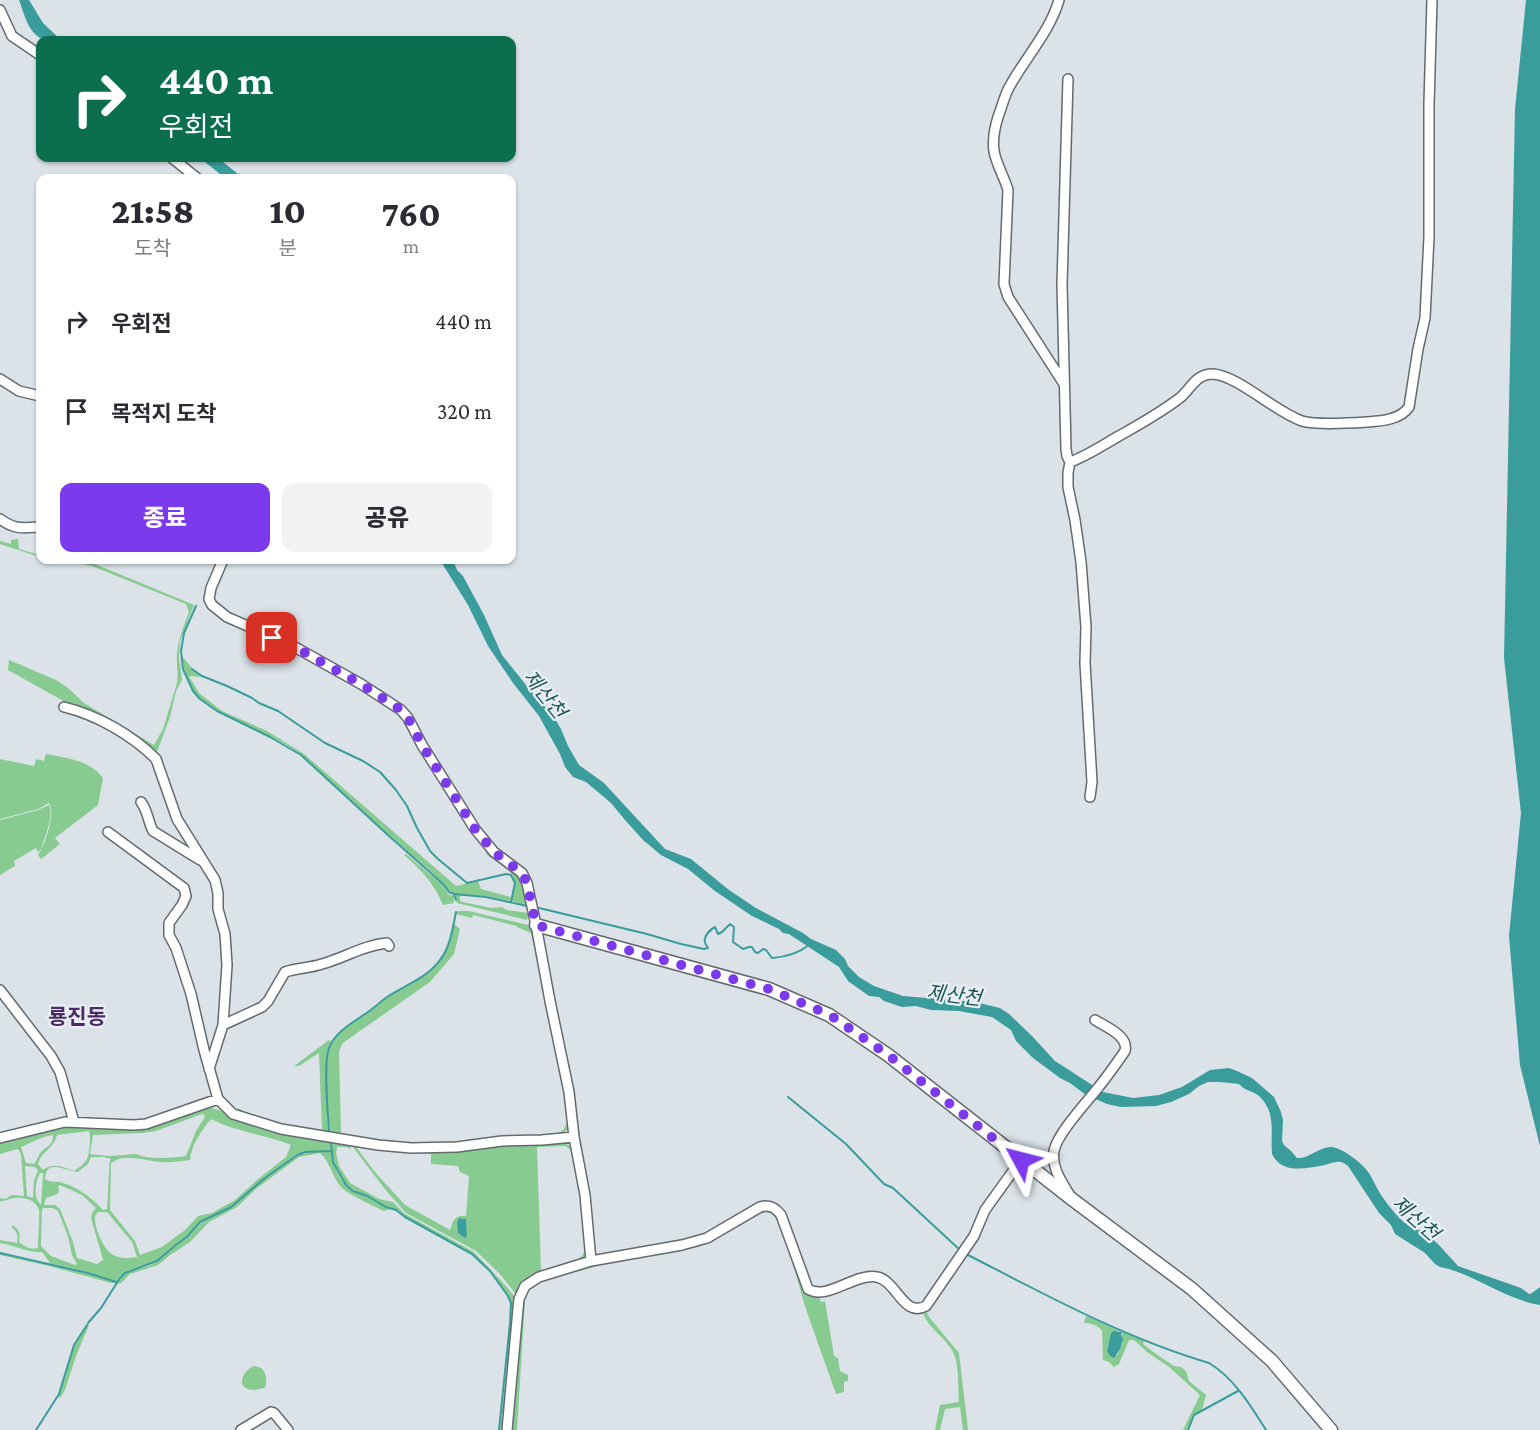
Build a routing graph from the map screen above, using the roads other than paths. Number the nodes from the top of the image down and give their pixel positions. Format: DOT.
graph roads {
  1 [pos="1059,0"];
  2 [pos="1432,0"];
  3 [pos="0,10"];
  4 [pos="2,23"];
  5 [pos="36,53"];
  6 [pos="1068,80"];
  7 [pos="177,162"];
  8 [pos="192,174"];
  9 [pos="0,379"];
  10 [pos="1065,386"];
  11 [pos="36,395"];
  12 [pos="1070,462"];
  13 [pos="0,519"];
  14 [pos="36,527"];
  15 [pos="220,564"];
  16 [pos="64,707"];
  17 [pos="1090,797"];
  18 [pos="141,802"];
  19 [pos="108,832"];
  20 [pos="203,862"];
  21 [pos="536,925"];
  22 [pos="389,946"];
  23 [pos="0,990"];
  24 [pos="1095,1020"];
  25 [pos="223,1025"];
  26 [pos="208,1069"];
  27 [pos="218,1099"];
  28 [pos="74,1122"];
  29 [pos="574,1137"];
  30 [pos="0,1138"];
  31 [pos="1021,1160"];
  32 [pos="1073,1200"];
  33 [pos="591,1261"];
  34 [pos="241,1430"];
  35 [pos="288,1430"];
  36 [pos="507,1430"];
  37 [pos="1331,1430"];
  1 -- 10 [label="street"];
  2 -- 12 [label="street"];
  3 -- 4 [label="street"];
  4 -- 5 [label="street"];
  6 -- 10 [label="street"];
  7 -- 8 [label="street"];
  9 -- 11 [label="street"];
  10 -- 12 [label="street"];
  12 -- 17 [label="street"];
  13 -- 14 [label="street"];
  15 -- 21 [label="street"];
  16 -- 20 [label="street"];
  18 -- 20 [label="street"];
  19 -- 26 [label="street"];
  20 -- 25 [label="street"];
  21 -- 29 [label="street"];
  21 -- 31 [label="street"];
  22 -- 25 [label="street"];
  23 -- 28 [label="street"];
  24 -- 32 [label="street"];
  25 -- 26 [label="street"];
  26 -- 27 [label="street"];
  27 -- 28 [label="street"];
  27 -- 29 [label="street"];
  28 -- 30 [label="street"];
  29 -- 33 [label="street"];
  31 -- 32 [label="street"];
  31 -- 33 [label="street"];
  32 -- 37 [label="street"];
  33 -- 36 [label="street"];
  34 -- 35 [label="street"];
}
